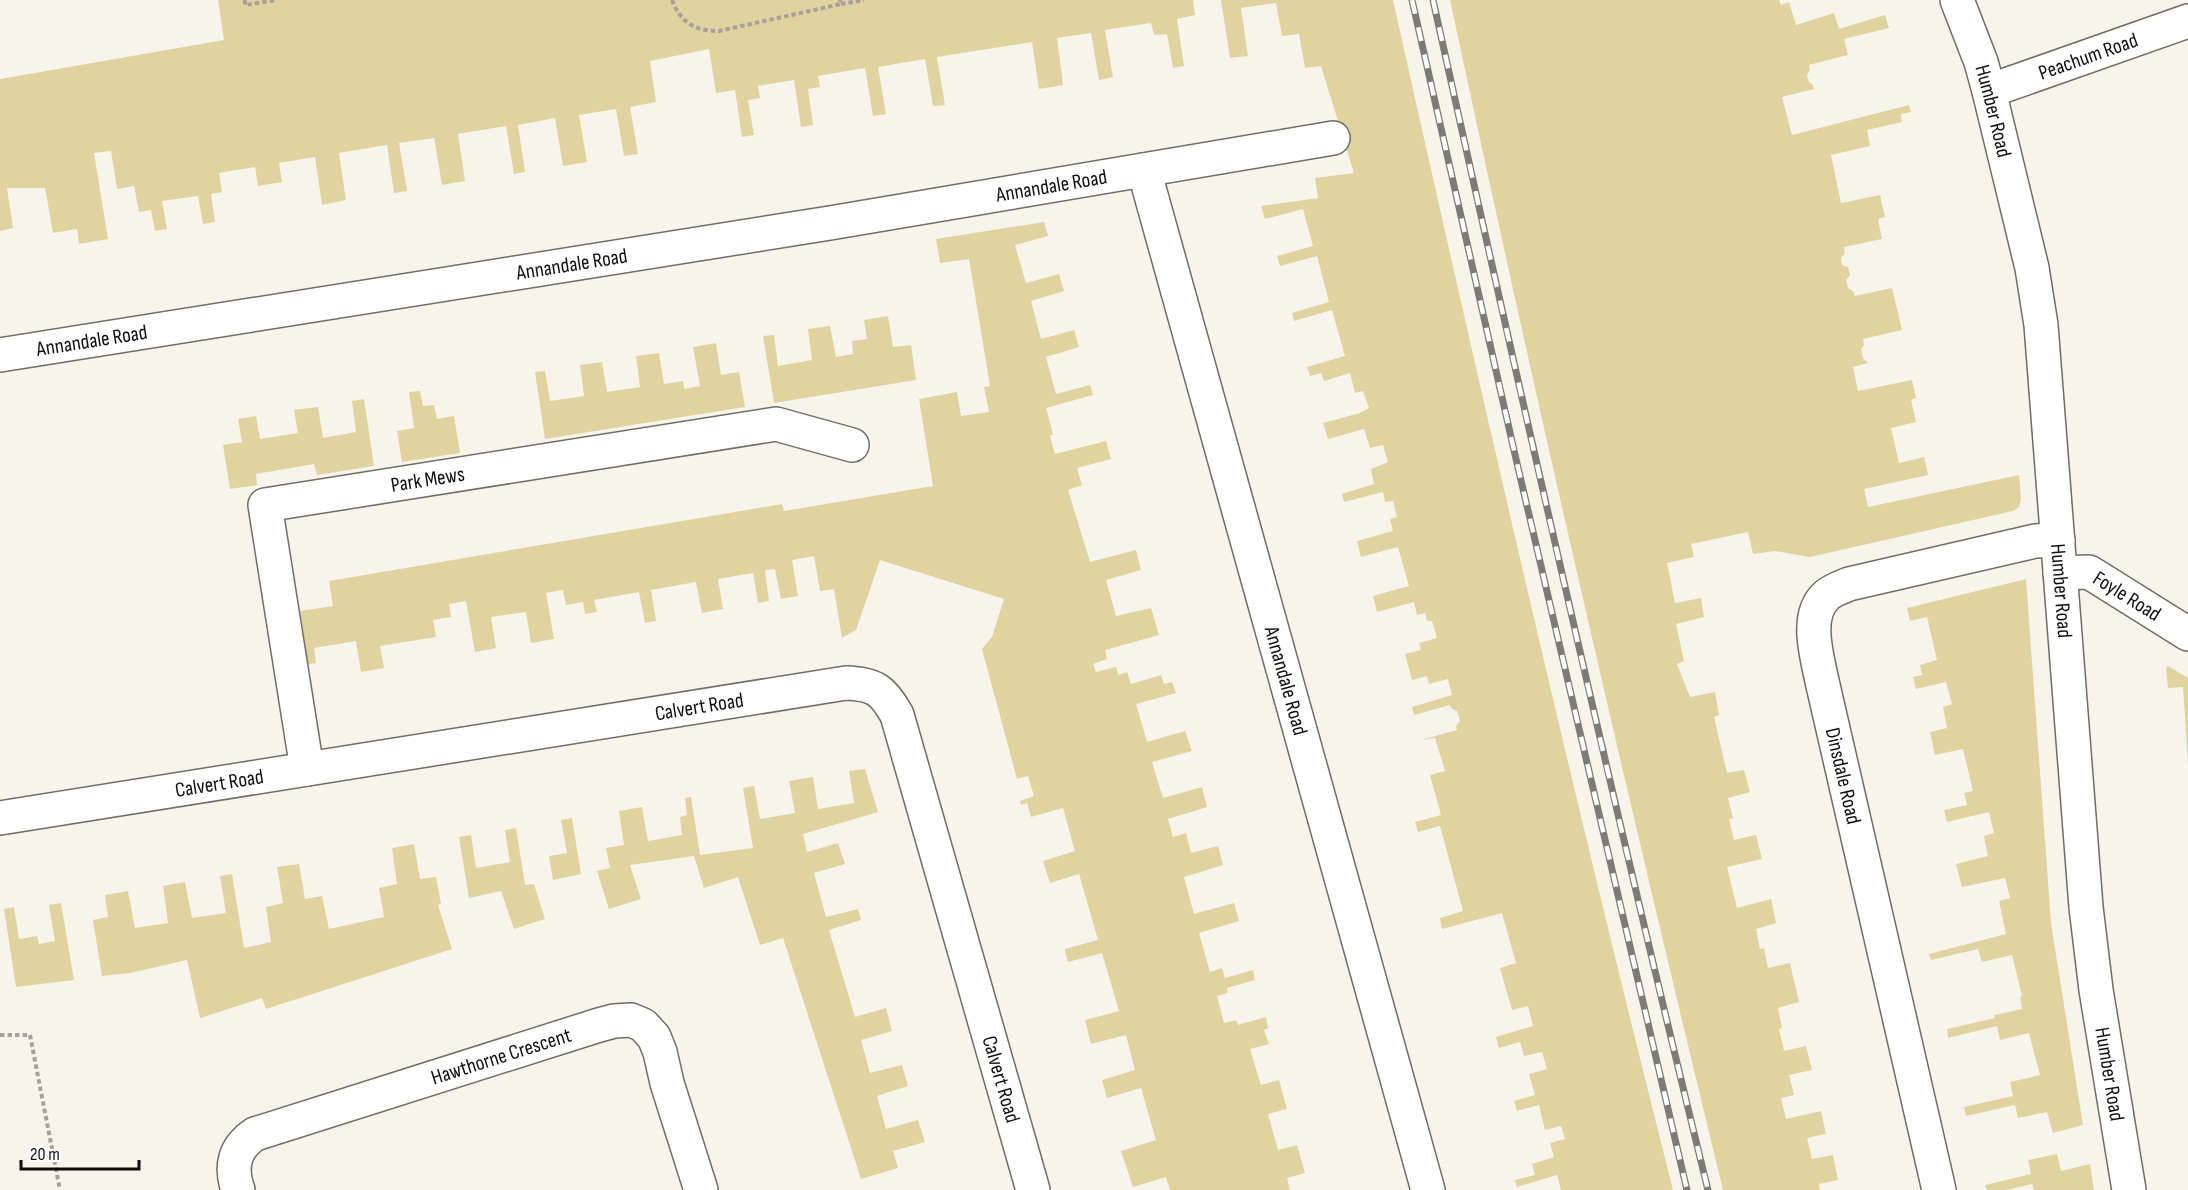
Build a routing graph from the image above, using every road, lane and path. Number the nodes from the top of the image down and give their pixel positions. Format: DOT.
graph roads {
  1 [pos="245,0"];
  2 [pos="277,0"];
  3 [pos="672,0"];
  4 [pos="864,0"];
  5 [pos="1957,0"];
  6 [pos="841,2"];
  7 [pos="2188,21"];
  8 [pos="1989,91"];
  9 [pos="1333,138"];
  10 [pos="1144,170"];
  11 [pos="0,355"];
  12 [pos="852,445"];
  13 [pos="2058,540"];
  14 [pos="2060,573"];
  15 [pos="2188,634"];
  16 [pos="307,769"];
  17 [pos="0,818"];
  18 [pos="0,1035"];
  19 [pos="60,1190"];
  20 [pos="238,1190"];
  21 [pos="701,1190"];
  22 [pos="1033,1190"];
  23 [pos="1428,1190"];
  24 [pos="1939,1190"];
  25 [pos="2129,1190"];
  1 -- 2 [label="path"];
  3 -- 6 [label="path"];
  4 -- 6 [label="path"];
  5 -- 8 [label="street, Humber Road"];
  7 -- 8 [label="street, Peachum Road"];
  8 -- 13 [label="street, Humber Road"];
  9 -- 10 [label="street, Annandale Road"];
  10 -- 11 [label="street, Annandale Road"];
  10 -- 23 [label="street, Annandale Road"];
  12 -- 16 [label="street, Park Mews"];
  13 -- 14 [label="street, Humber Road"];
  13 -- 24 [label="street, Dinsdale Road"];
  14 -- 15 [label="street, Foyle Road"];
  14 -- 25 [label="street, Humber Road"];
  16 -- 17 [label="street, Calvert Road"];
  16 -- 22 [label="street, Calvert Road"];
  18 -- 19 [label="path"];
  20 -- 21 [label="street, Hawthorne Crescent"];
}
